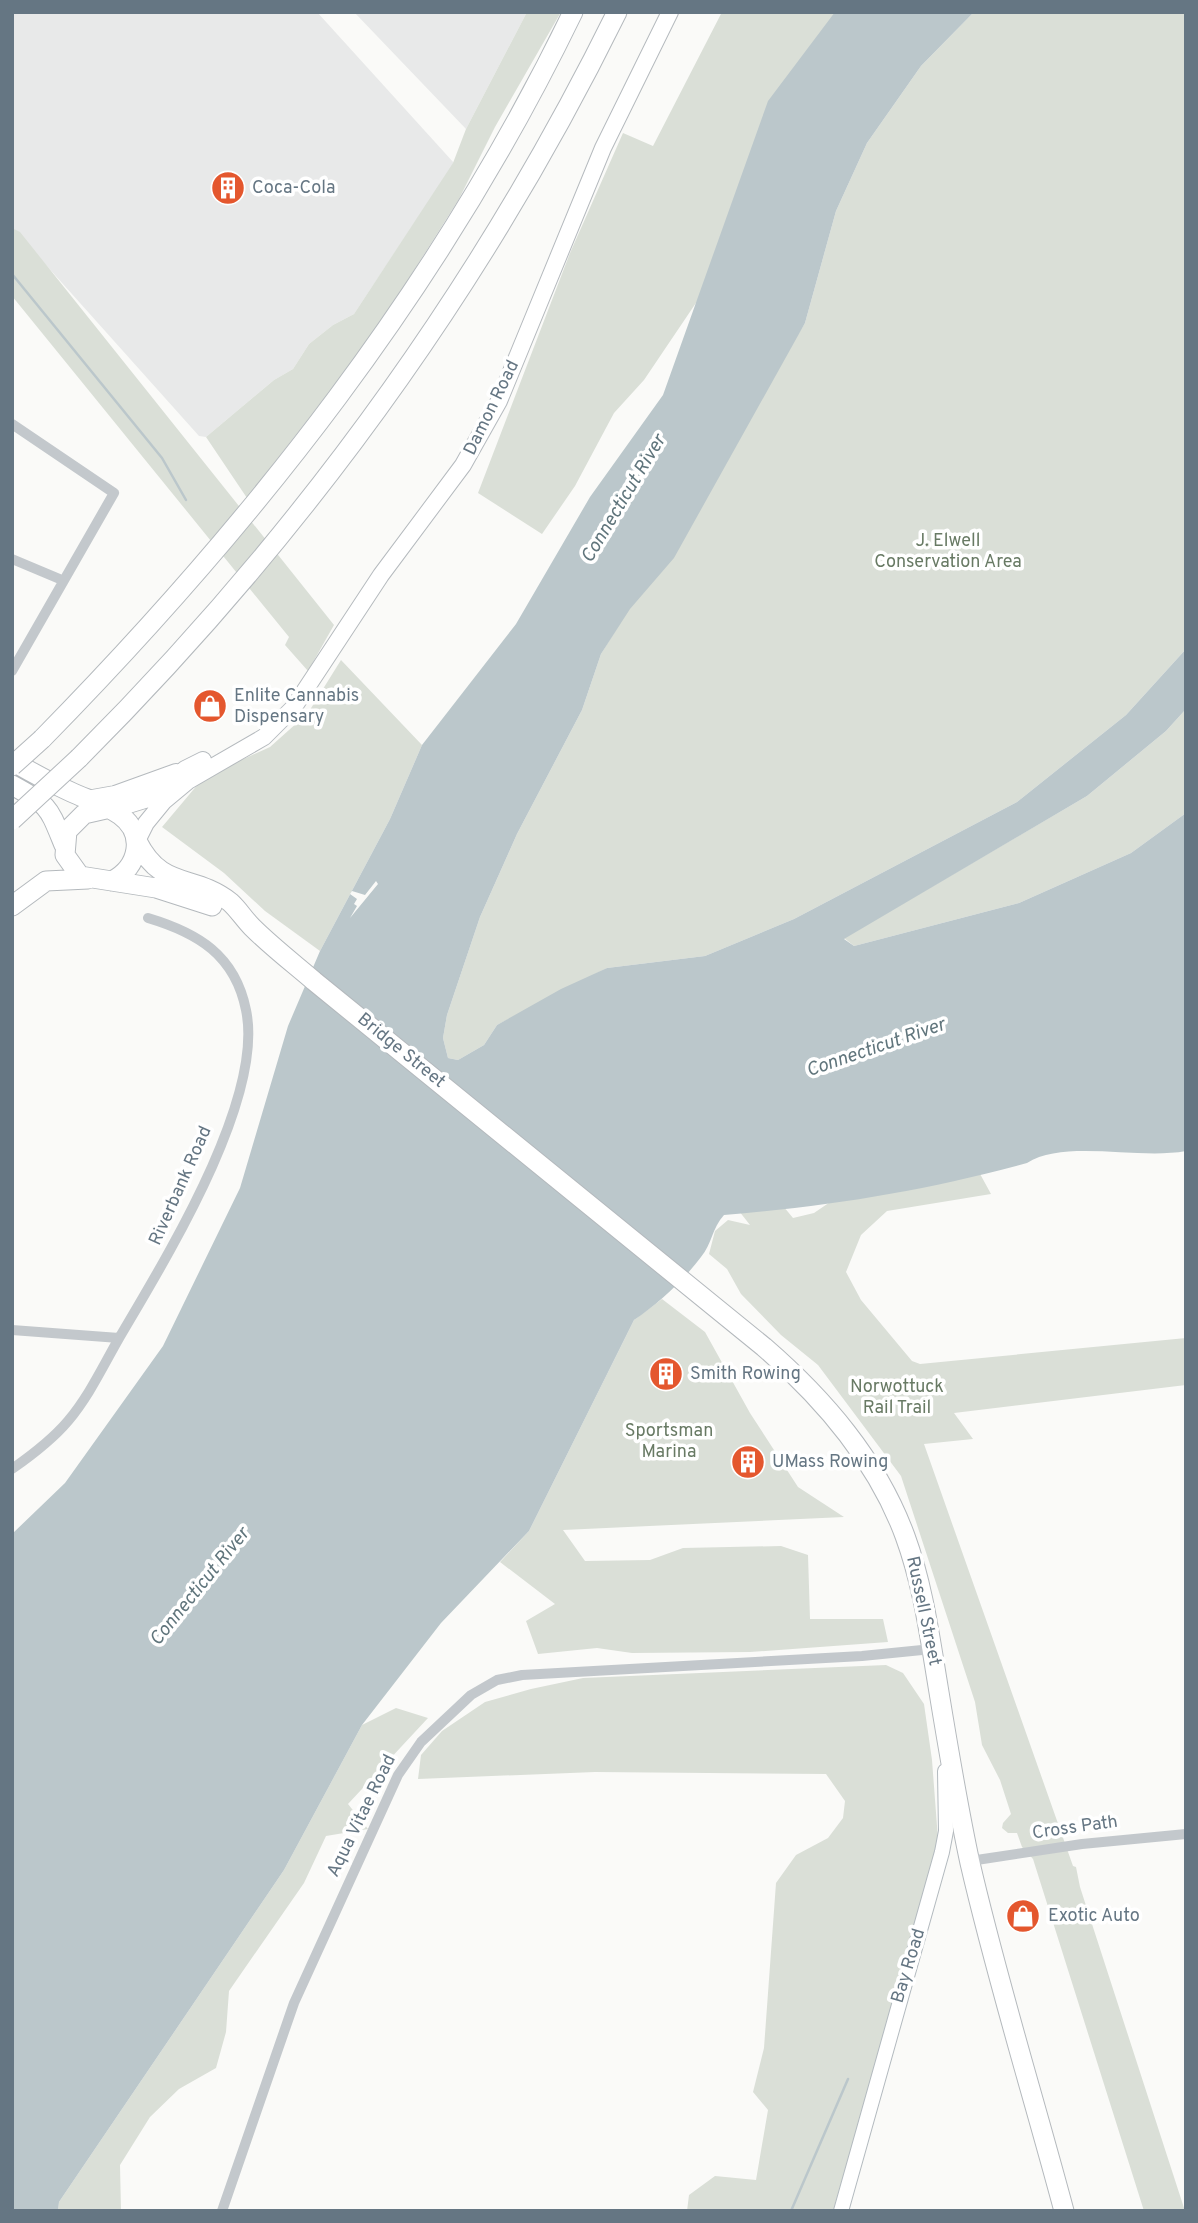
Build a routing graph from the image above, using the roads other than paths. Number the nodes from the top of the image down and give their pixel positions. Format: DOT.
graph roads {
  1 [pos="573,12"];
  2 [pos="617,12"];
  3 [pos="670,12"];
  4 [pos="12,424"];
  5 [pos="12,559"];
  6 [pos="62,580"];
  7 [pos="12,671"];
  8 [pos="235,751"];
  9 [pos="12,764"];
  10 [pos="185,769"];
  11 [pos="12,785"];
  12 [pos="86,799"];
  13 [pos="109,809"];
  14 [pos="12,820"];
  15 [pos="137,841"];
  16 [pos="64,845"];
  17 [pos="88,880"];
  18 [pos="112,881"];
  19 [pos="12,906"];
  20 [pos="148,918"];
  21 [pos="253,928"];
  22 [pos="551,1171"];
  23 [pos="12,1329"];
  24 [pos="119,1338"];
  25 [pos="12,1469"];
  26 [pos="932,1649"];
  27 [pos="943,1717"];
  28 [pos="1186,1833"];
  29 [pos="970,1861"];
  30 [pos="1010,2026"];
  31 [pos="222,2211"];
  32 [pos="841,2211"];
  33 [pos="1051,2211"];
  34 [pos="1064,2211"];
  1 -- 9 [label="highway, bridge"];
  2 -- 14 [label="highway, bridge"];
  3 -- 8 [label="main road, Damon Road"];
  4 -- 6 [label="street"];
  5 -- 6 [label="street"];
  6 -- 7 [label="street"];
  8 -- 10 [label="main road, Damon Road"];
  8 -- 15 [label="main road, Damon Road"];
  9 -- 12 [label="highway"];
  10 -- 12 [label="main road, Damon Road"];
  10 -- 13 [label="main road, Damon Road"];
  11 -- 16 [label="highway"];
  12 -- 13 [label="highway"];
  13 -- 15 [label="highway"];
  13 -- 16 [label="highway"];
  15 -- 18 [label="highway"];
  15 -- 21 [label="highway, Bridge Street"];
  16 -- 17 [label="highway"];
  17 -- 18 [label="highway"];
  17 -- 19 [label="highway"];
  18 -- 21 [label="highway, Bridge Street"];
  20 -- 24 [label="street, Riverbank Road"];
  21 -- 22 [label="highway, Bridge Street"];
  22 -- 26 [label="highway, Russell Street"];
  23 -- 24 [label="street"];
  24 -- 25 [label="street, Riverbank Road"];
  26 -- 27 [label="highway, Russell Street"];
  26 -- 31 [label="street, Aqua Vitae Road"];
  27 -- 29 [label="highway, Russell Street"];
  27 -- 32 [label="main road, Bay Road"];
  28 -- 29 [label="street, Cross Path"];
  29 -- 30 [label="highway, Russell Street"];
  30 -- 33 [label="highway, Russell Street"];
  30 -- 34 [label="highway, Russell Street"];
}
